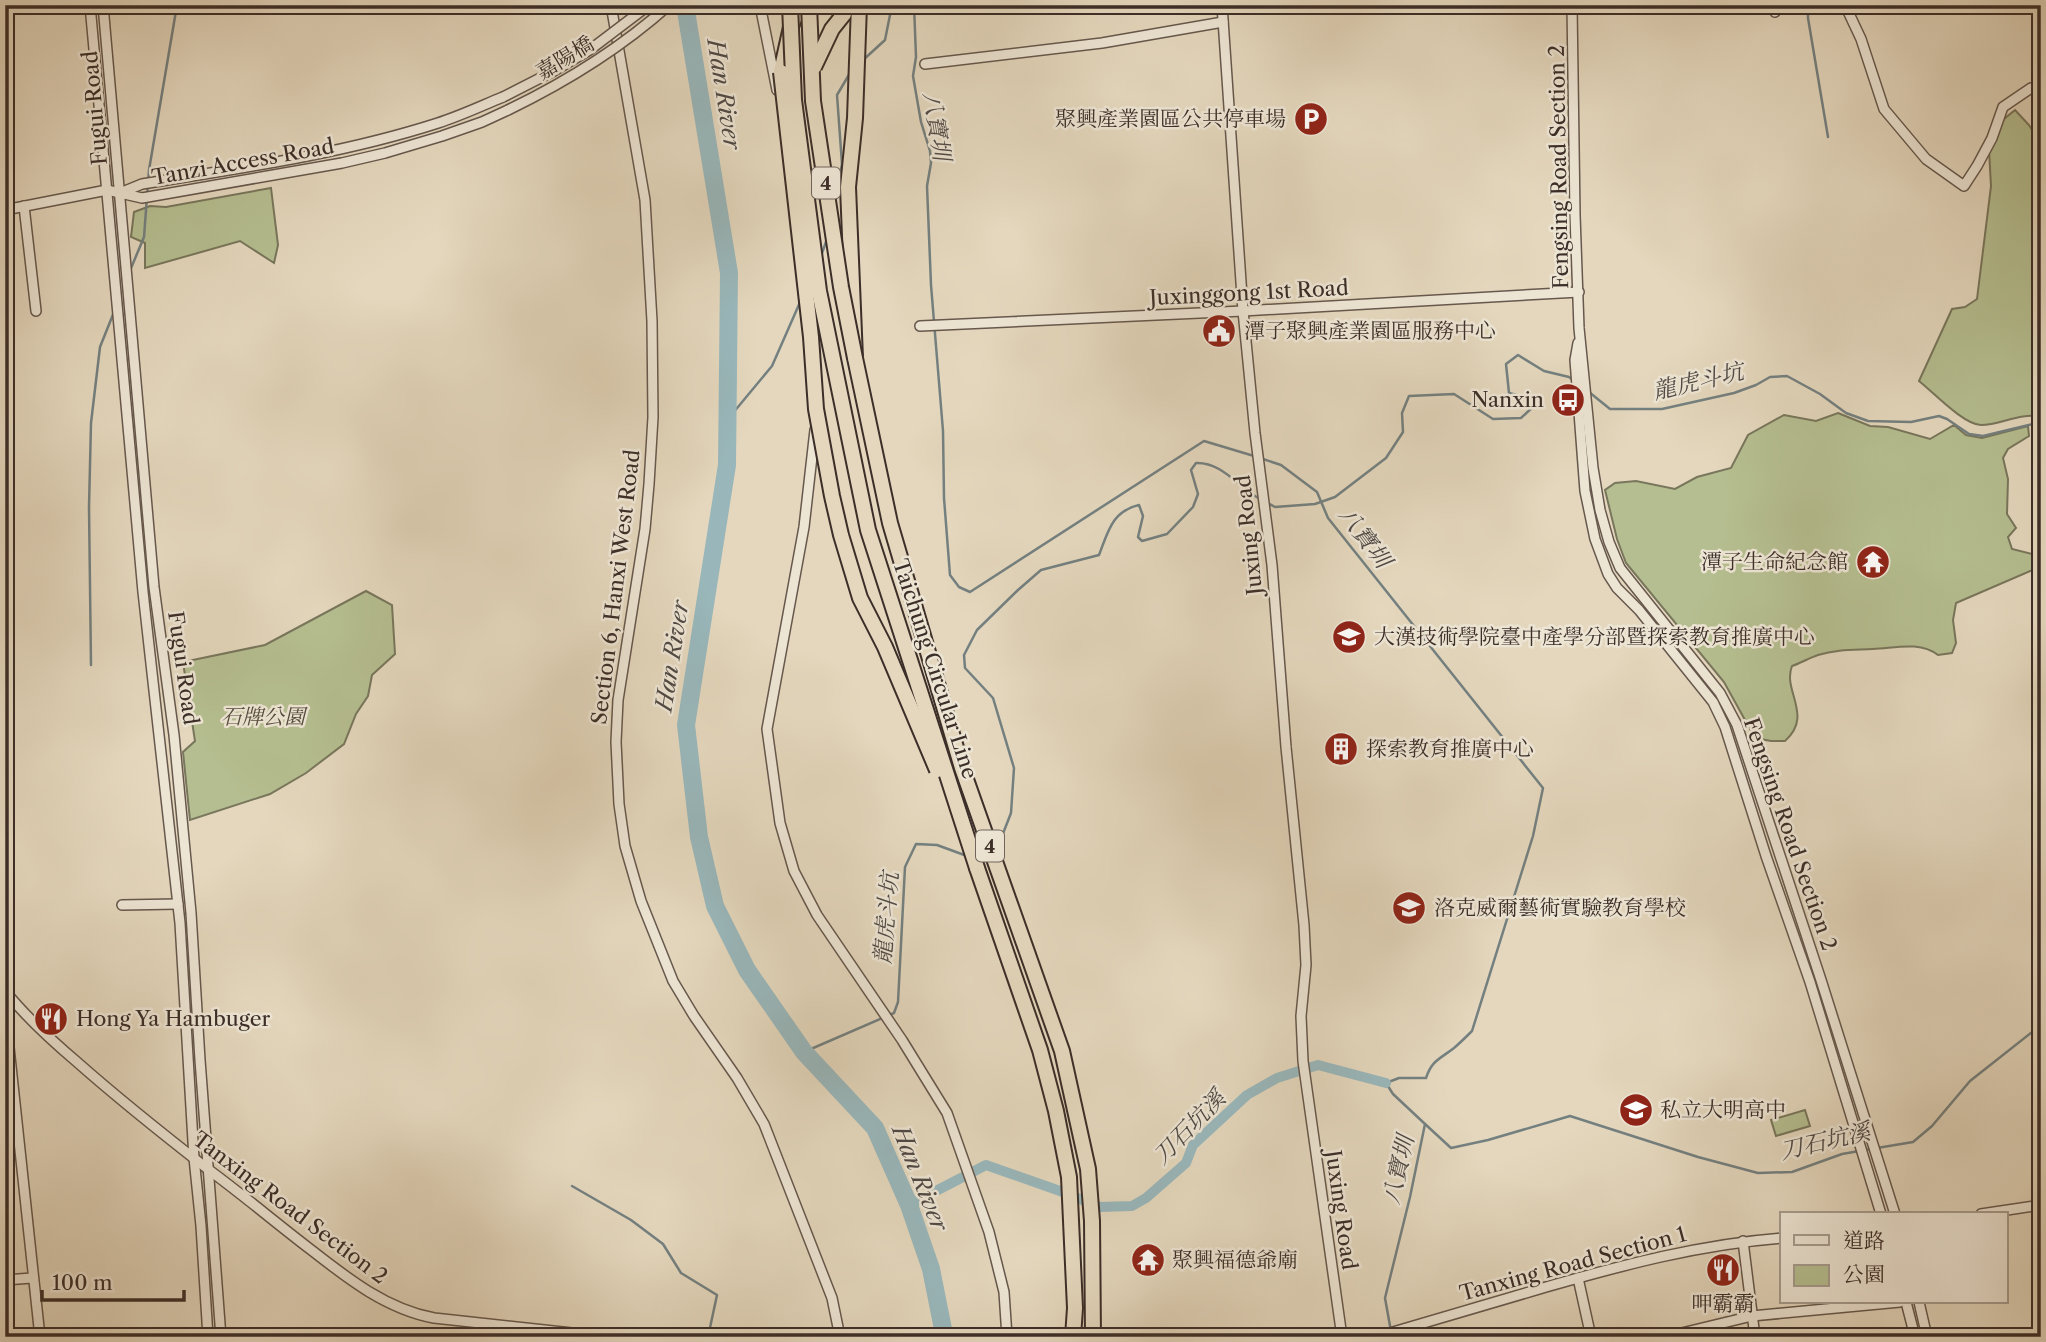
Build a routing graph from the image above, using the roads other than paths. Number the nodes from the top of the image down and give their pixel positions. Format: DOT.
graph roads {
  1 [pos="90,5"];
  2 [pos="103,5"];
  3 [pos="611,5"];
  4 [pos="649,5"];
  5 [pos="669,5"];
  6 [pos="760,5"];
  7 [pos="790,5"];
  8 [pos="799,5"];
  9 [pos="809,5"];
  10 [pos="1222,5"];
  11 [pos="1572,5"];
  12 [pos="1845,5"];
  13 [pos="852,8"];
  14 [pos="1223,22"];
  15 [pos="925,64"];
  16 [pos="2041,89"];
  17 [pos="503,97"];
  18 [pos="508,110"];
  19 [pos="107,190"];
  20 [pos="120,192"];
  21 [pos="24,206"];
  22 [pos="796,207"];
  23 [pos="5,210"];
  24 [pos="1579,292"];
  25 [pos="36,311"];
  26 [pos="1243,312"];
  27 [pos="920,326"];
  28 [pos="855,358"];
  29 [pos="1582,387"];
  30 [pos="977,868"];
  31 [pos="178,904"];
  32 [pos="122,905"];
  33 [pos="5,991"];
  34 [pos="5,1010"];
  35 [pos="194,1158"];
  36 [pos="209,1170"];
  37 [pos="2041,1205"];
  38 [pos="1880,1212"];
  39 [pos="1894,1212"];
  40 [pos="1994,1212"];
  41 [pos="1780,1238"];
  42 [pos="1743,1241"];
  43 [pos="33,1278"];
  44 [pos="1578,1278"];
  45 [pos="5,1280"];
  46 [pos="1878,1304"];
  47 [pos="1907,1304"];
  48 [pos="1919,1304"];
  49 [pos="1752,1316"];
  50 [pos="40,1337"];
  51 [pos="208,1337"];
  52 [pos="221,1337"];
  53 [pos="608,1337"];
  54 [pos="840,1337"];
  55 [pos="1007,1337"];
  56 [pos="1073,1337"];
  57 [pos="1093,1337"];
  58 [pos="1342,1337"];
  59 [pos="1376,1337"];
  60 [pos="1591,1337"];
  61 [pos="1665,1337"];
  62 [pos="1755,1337"];
  63 [pos="1915,1337"];
  64 [pos="1927,1337"];
  1 -- 19 [label="street, Fugui Road"];
  2 -- 20 [label="street, Fugui Road"];
  3 -- 54 [label="street, Section 6, Hanxi West Road"];
  4 -- 17 [label="street, 嘉陽橋, bridge"];
  5 -- 18 [label="street, 嘉陽橋, bridge"];
  6 -- 55 [label="street"];
  7 -- 30 [label="highway, Taichung Circular Line / 4, bridge"];
  8 -- 22 [label="highway, bridge"];
  9 -- 28 [label="highway, Taichung Circular Line / 4, bridge"];
  10 -- 14 [label="street, Juxing Road"];
  11 -- 24 [label="street, Fengsing Road Section 2"];
  12 -- 16 [label="street"];
  13 -- 22 [label="highway, bridge"];
  13 -- 28 [label="highway, bridge"];
  14 -- 15 [label="street"];
  14 -- 26 [label="street, Juxing Road"];
  17 -- 20 [label="street, Tanzi Access Road"];
  18 -- 20 [label="street, Tanzi Access Road"];
  19 -- 20 [label="street"];
  19 -- 21 [label="street"];
  19 -- 31 [label="street, Fugui Road"];
  20 -- 36 [label="street, Fugui Road"];
  21 -- 23 [label="street"];
  21 -- 25 [label="street"];
  22 -- 30 [label="highway, bridge"];
  24 -- 26 [label="street, Juxinggong 1st Road"];
  24 -- 29 [label="street, Fengsing Road Section 2"];
  26 -- 27 [label="street, Juxinggong 1st Road"];
  26 -- 58 [label="street, Juxing Road"];
  28 -- 57 [label="highway, Taichung Circular Line / 4"];
  29 -- 38 [label="street, Fengsing Road Section 2"];
  29 -- 39 [label="street, Fengsing Road Section 2"];
  30 -- 56 [label="highway, Taichung Circular Line / 4"];
  31 -- 32 [label="street"];
  31 -- 35 [label="street, Fugui Road"];
  33 -- 35 [label="street, Tanxing Road Section 2"];
  34 -- 43 [label="street"];
  35 -- 36 [label="street, Tanxing Road Section 2"];
  35 -- 51 [label="street, Fugui Road"];
  36 -- 52 [label="street, Fugui Road"];
  36 -- 53 [label="street, Tanxing Road Section 2"];
  37 -- 40 [label="street"];
  41 -- 42 [label="street, Tanxing Road Section 1"];
  42 -- 44 [label="street, Tanxing Road Section 1"];
  42 -- 49 [label="street"];
  43 -- 45 [label="street"];
  43 -- 50 [label="street"];
  44 -- 59 [label="street, Tanxing Road Section 1"];
  44 -- 60 [label="street"];
  46 -- 49 [label="street"];
  47 -- 63 [label="street"];
  48 -- 64 [label="street"];
  49 -- 61 [label="street"];
  49 -- 62 [label="street"];
}
